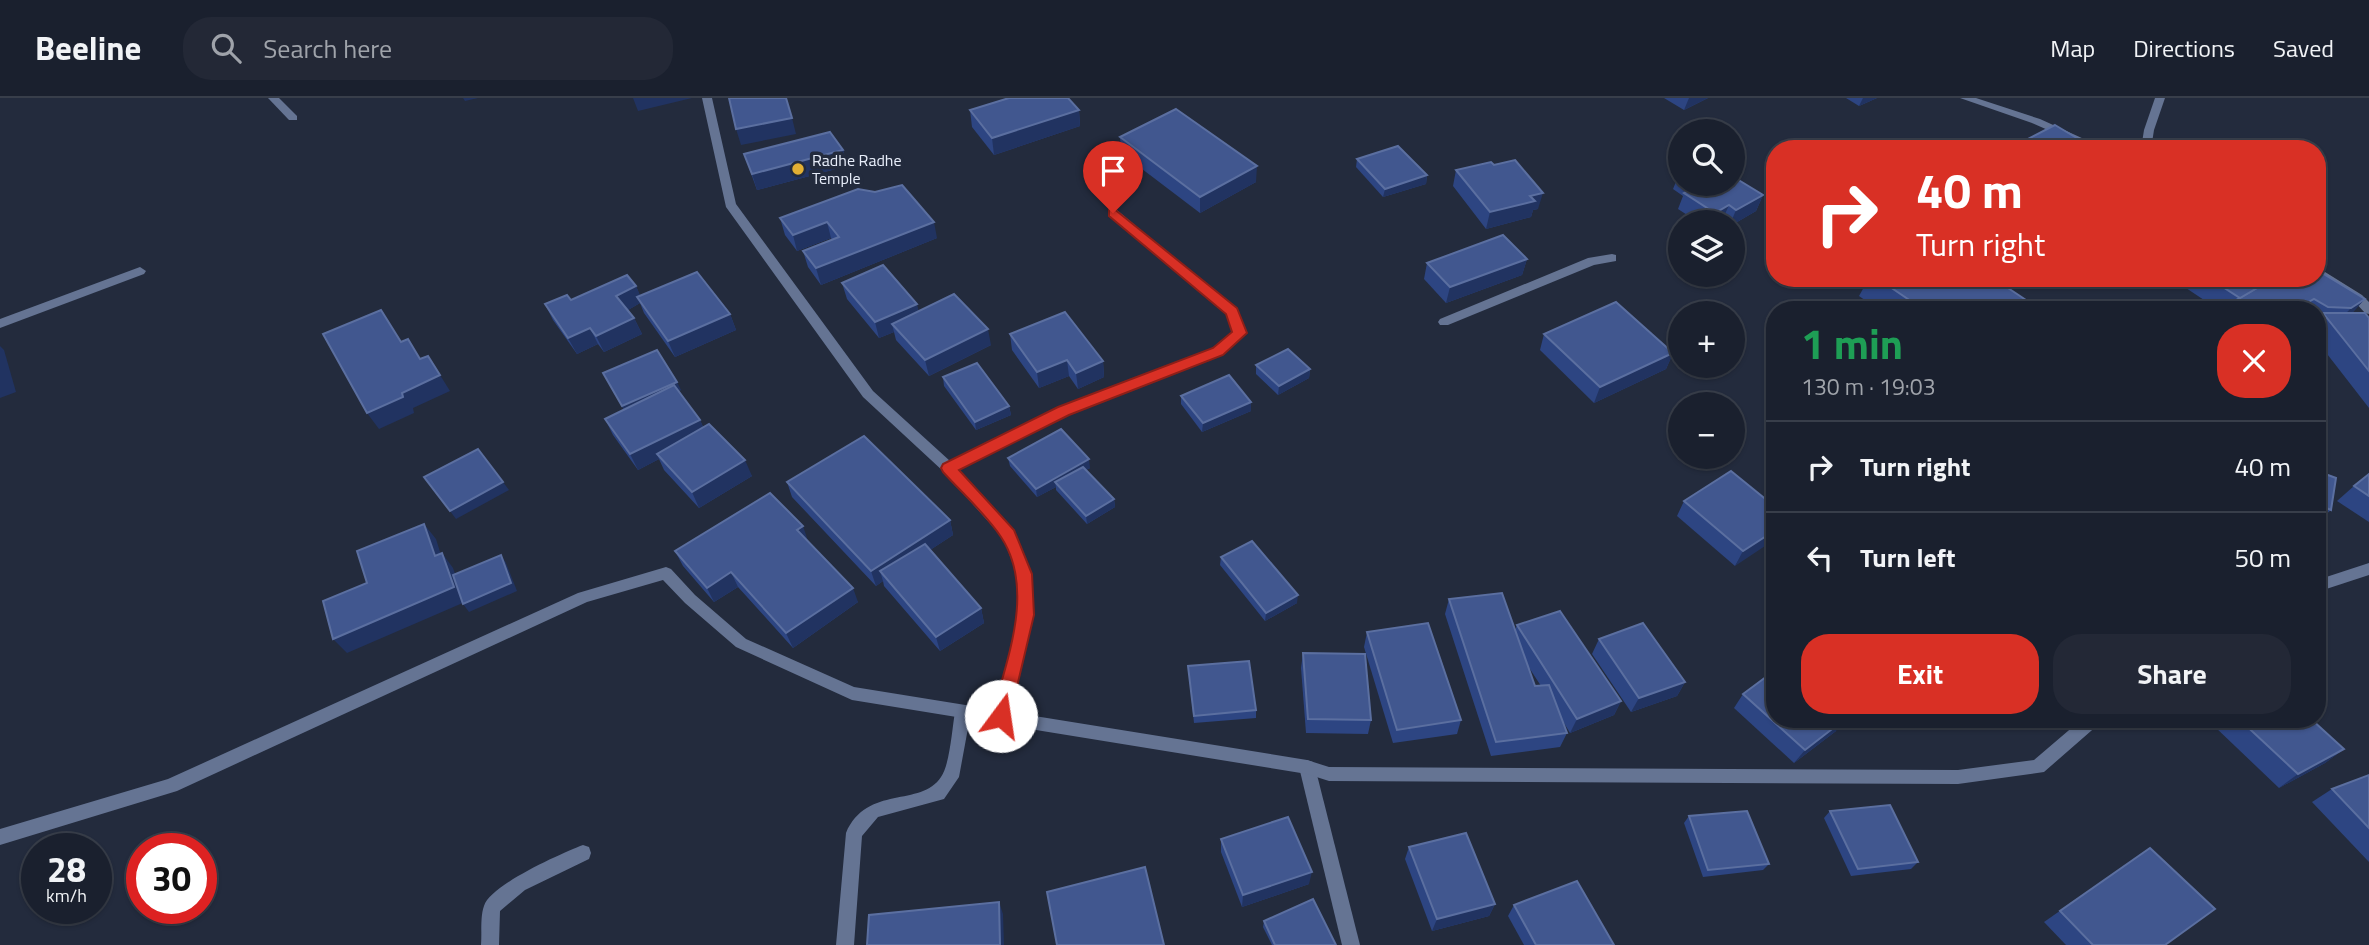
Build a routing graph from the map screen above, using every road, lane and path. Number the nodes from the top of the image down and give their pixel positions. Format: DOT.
graph roads {
  1 [pos="273,98"];
  2 [pos="707,98"];
  3 [pos="1965,98"];
  4 [pos="2160,98"];
  5 [pos="293,118"];
  6 [pos="2080,140"];
  7 [pos="2148,140"];
  8 [pos="1113,213"];
  9 [pos="1612,258"];
  10 [pos="140,271"];
  11 [pos="2326,277"];
  12 [pos="2369,310"];
  13 [pos="1444,322"];
  14 [pos="0,324"];
  15 [pos="948,468"];
  16 [pos="2369,569"];
  17 [pos="2326,583"];
  18 [pos="964,712"];
  19 [pos="1001,716"];
  20 [pos="2083,728"];
  21 [pos="1307,768"];
  22 [pos="0,837"];
  23 [pos="583,853"];
  24 [pos="490,945"];
  25 [pos="845,945"];
  26 [pos="1351,945"];
  1 -- 5 [label="street"];
  2 -- 15 [label="street"];
  3 -- 6 [label="street"];
  4 -- 7 [label="street"];
  8 -- 15 [label="street"];
  9 -- 13 [label="street"];
  10 -- 14 [label="street"];
  11 -- 12 [label="street"];
  15 -- 19 [label="street"];
  16 -- 17 [label="street"];
  18 -- 19 [label="street"];
  18 -- 22 [label="street"];
  18 -- 25 [label="street"];
  19 -- 21 [label="street"];
  20 -- 21 [label="street"];
  21 -- 26 [label="street"];
  23 -- 24 [label="street"];
}
